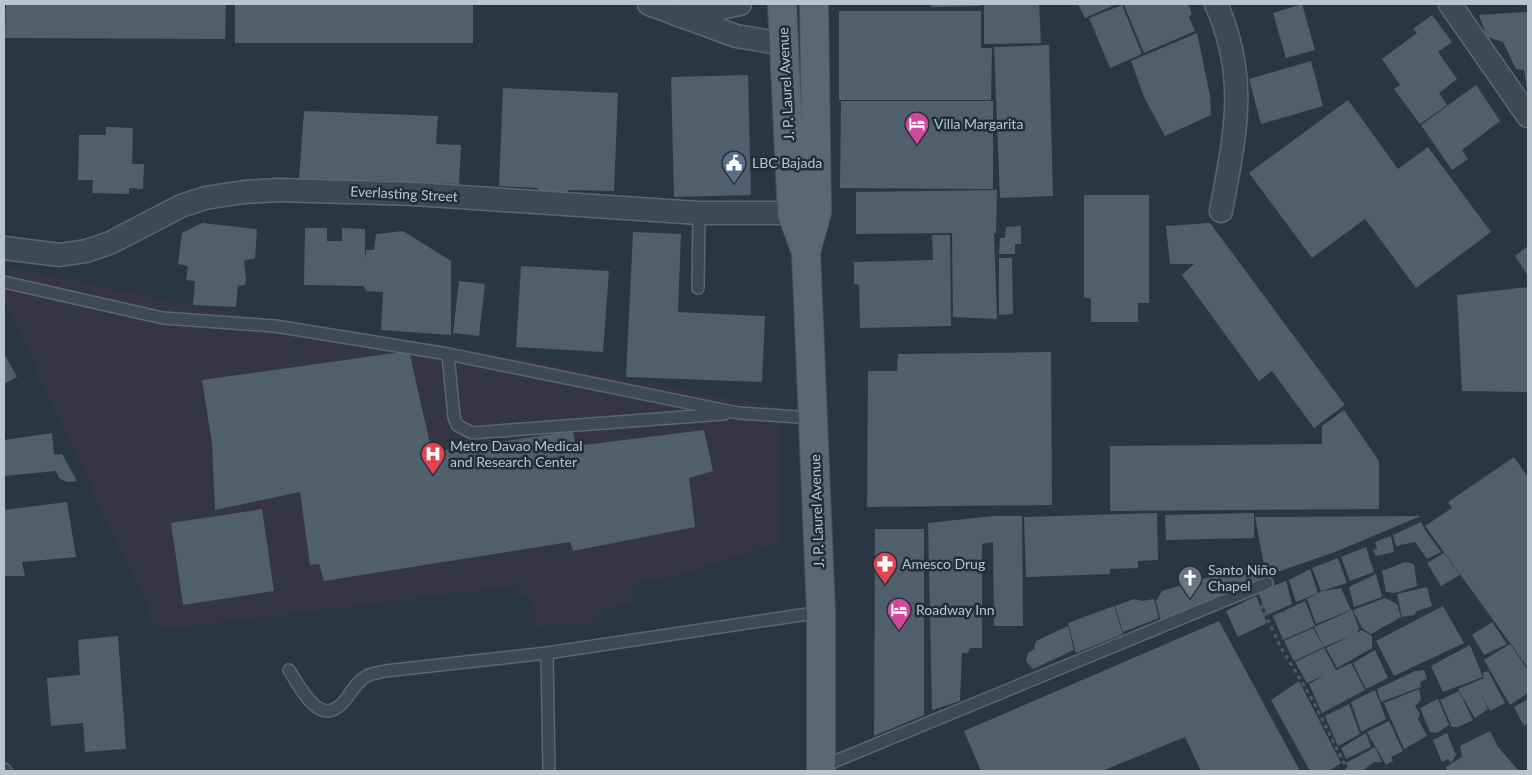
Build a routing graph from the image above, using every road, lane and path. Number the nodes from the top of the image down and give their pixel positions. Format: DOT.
graph roads {
  1 [pos="649,4"];
  2 [pos="740,4"];
  3 [pos="782,4"];
  4 [pos="814,4"];
  5 [pos="1216,4"];
  6 [pos="1450,4"];
  7 [pos="680,16"];
  8 [pos="784,44"];
  9 [pos="1528,116"];
  10 [pos="1221,211"];
  11 [pos="699,213"];
  12 [pos="805,213"];
  13 [pos="4,248"];
  14 [pos="4,282"];
  15 [pos="698,288"];
  16 [pos="448,354"];
  17 [pos="738,413"];
  18 [pos="813,418"];
  19 [pos="1267,583"];
  20 [pos="1254,589"];
  21 [pos="821,612"];
  22 [pos="547,653"];
  23 [pos="289,670"];
  24 [pos="821,769"];
  25 [pos="549,771"];
  26 [pos="1348,771"];
  1 -- 7 [label="street"];
  2 -- 7 [label="street"];
  3 -- 8 [label="main road, J. P. Laurel Avenue"];
  4 -- 12 [label="main road, J. P. Laurel Avenue"];
  5 -- 10 [label="street"];
  6 -- 9 [label="street"];
  7 -- 8 [label="street"];
  8 -- 12 [label="main road, J. P. Laurel Avenue"];
  11 -- 12 [label="street, Everlasting Street"];
  11 -- 13 [label="street, Everlasting Street"];
  11 -- 15 [label="lane"];
  12 -- 18 [label="main road, J. P. Laurel Avenue"];
  14 -- 16 [label="lane"];
  16 -- 17 [label="lane"];
  16 -- 17 [label="lane"];
  17 -- 18 [label="lane"];
  18 -- 21 [label="main road, J. P. Laurel Avenue"];
  19 -- 20 [label="lane"];
  20 -- 24 [label="lane"];
  20 -- 26 [label="path"];
  21 -- 22 [label="lane"];
  21 -- 24 [label="main road, J. P. Laurel Avenue"];
  22 -- 23 [label="lane"];
  22 -- 25 [label="lane"];
}
